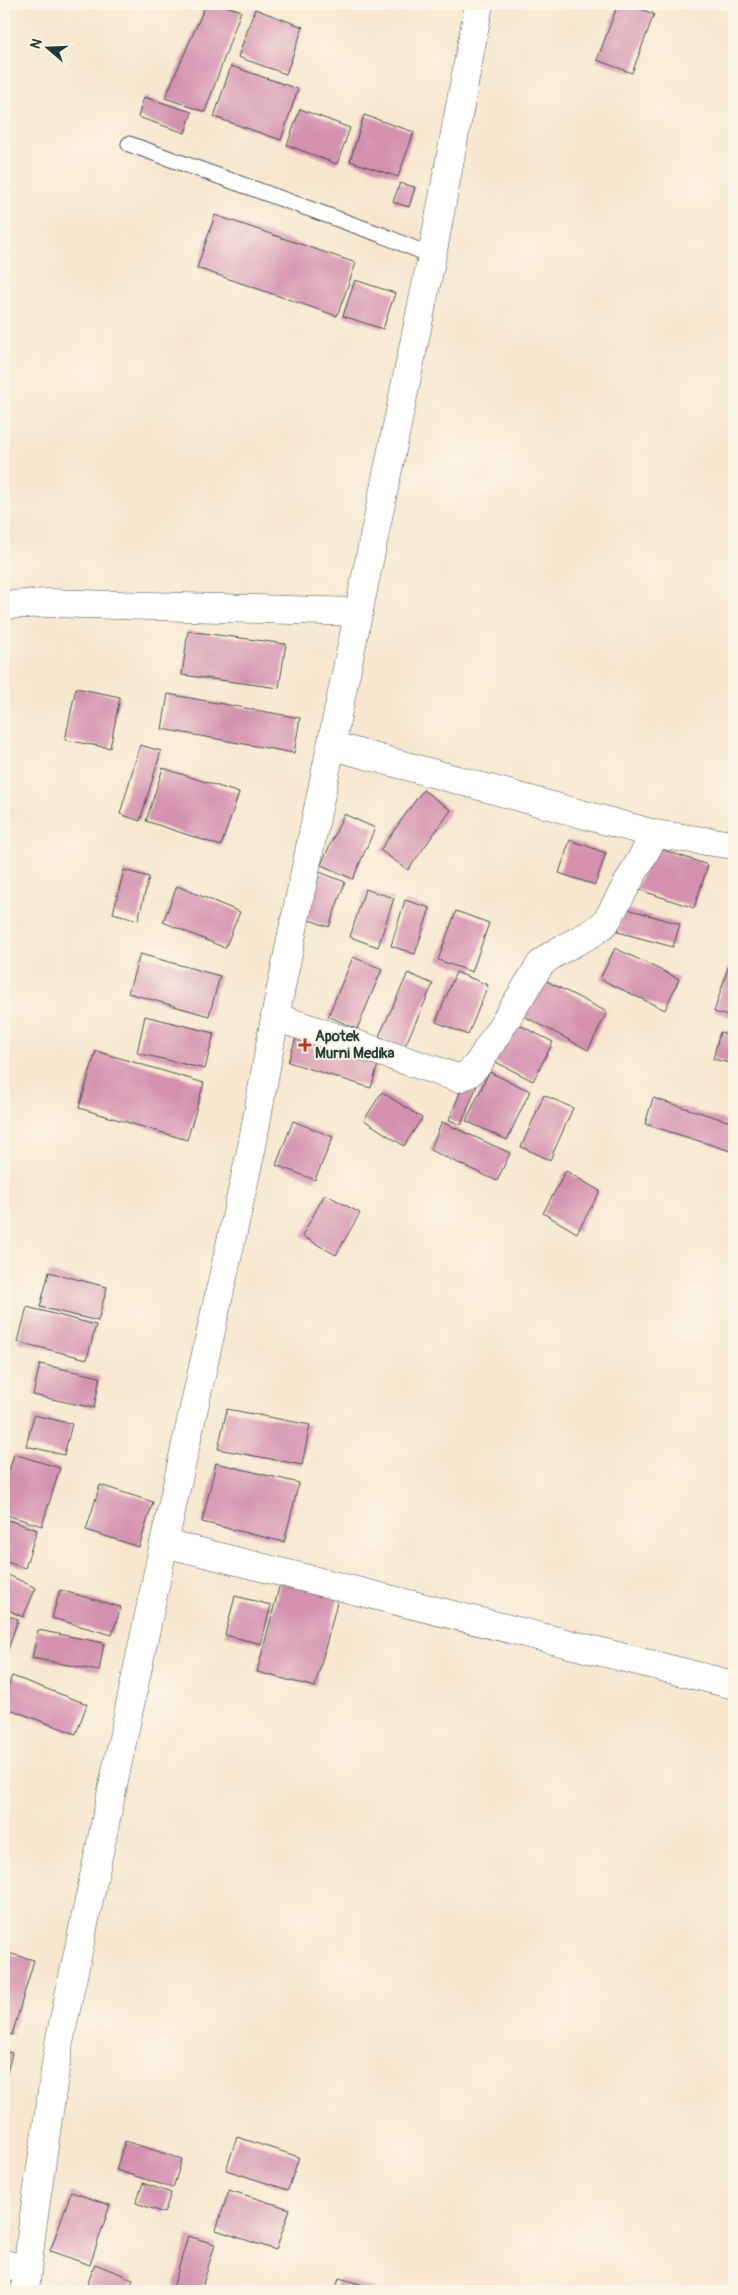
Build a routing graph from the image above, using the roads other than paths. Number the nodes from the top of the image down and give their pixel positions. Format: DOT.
graph roads {
  1 [pos="479,4"];
  2 [pos="129,144"];
  3 [pos="432,256"];
  4 [pos="4,605"];
  5 [pos="359,612"];
  6 [pos="333,746"];
  7 [pos="655,834"];
  8 [pos="734,845"];
  9 [pos="275,1017"];
  10 [pos="164,1543"];
  11 [pos="734,1685"];
  12 [pos="19,2275"];
  1 -- 3 [label="street"];
  2 -- 3 [label="lane"];
  3 -- 5 [label="street"];
  4 -- 5 [label="street"];
  5 -- 6 [label="street"];
  6 -- 7 [label="street"];
  6 -- 9 [label="street"];
  7 -- 8 [label="street"];
  7 -- 9 [label="street"];
  9 -- 10 [label="street"];
  10 -- 11 [label="street"];
  10 -- 12 [label="street"];
}
